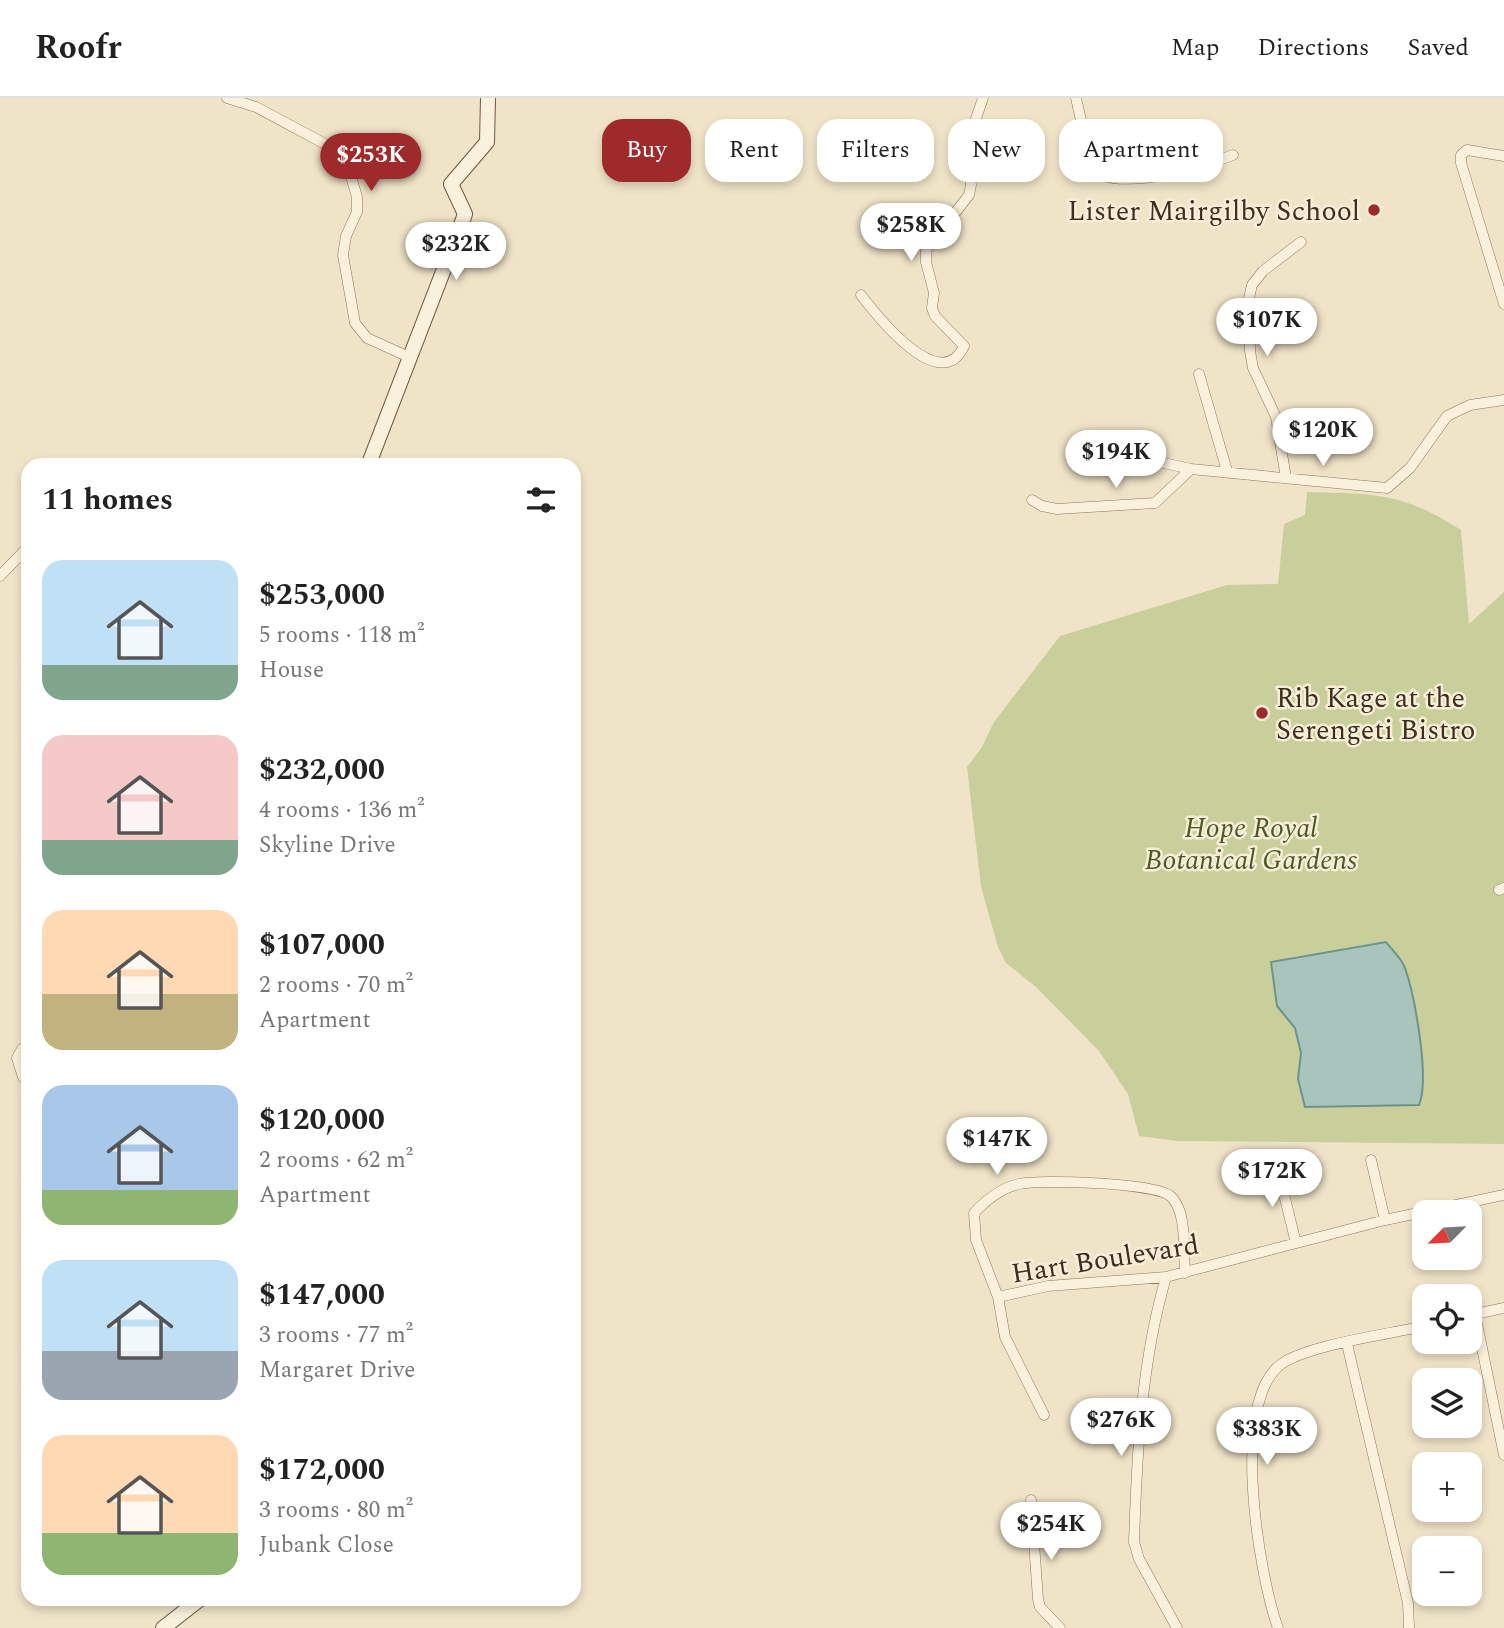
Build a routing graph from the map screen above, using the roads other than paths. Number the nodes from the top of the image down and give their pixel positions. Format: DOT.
graph roads {
  1 [pos="227,98"];
  2 [pos="488,98"];
  3 [pos="984,98"];
  4 [pos="1076,98"];
  5 [pos="1233,155"];
  6 [pos="1504,156"];
  7 [pos="1301,242"];
  8 [pos="861,295"];
  9 [pos="1504,304"];
  10 [pos="409,357"];
  11 [pos="1199,374"];
  12 [pos="1504,400"];
  13 [pos="1103,445"];
  14 [pos="372,458"];
  15 [pos="1191,469"];
  16 [pos="1227,471"];
  17 [pos="1286,478"];
  18 [pos="1032,500"];
  19 [pos="21,554"];
  20 [pos="0,576"];
  21 [pos="21,1051"];
  22 [pos="21,1071"];
  23 [pos="1371,1160"];
  24 [pos="1277,1166"];
  25 [pos="1504,1195"];
  26 [pos="1385,1220"];
  27 [pos="1296,1243"];
  28 [pos="1185,1273"];
  29 [pos="1166,1277"];
  30 [pos="998,1297"];
  31 [pos="1504,1308"];
  32 [pos="1482,1313"];
  33 [pos="1412,1329"];
  34 [pos="1347,1344"];
  35 [pos="1481,1354"];
  36 [pos="1044,1415"];
  37 [pos="1504,1455"];
  38 [pos="1031,1500"];
  39 [pos="191,1606"];
  40 [pos="163,1628"];
  41 [pos="1060,1628"];
  42 [pos="1177,1628"];
  43 [pos="1278,1628"];
  44 [pos="1409,1628"];
  1 -- 10 [label="street"];
  2 -- 10 [label="street"];
  3 -- 8 [label="street"];
  4 -- 5 [label="street"];
  6 -- 9 [label="street"];
  7 -- 17 [label="street"];
  10 -- 14 [label="street"];
  11 -- 16 [label="street"];
  12 -- 17 [label="street"];
  13 -- 15 [label="street"];
  15 -- 16 [label="street"];
  15 -- 18 [label="street"];
  16 -- 17 [label="street"];
  19 -- 20 [label="street"];
  21 -- 22 [label="street"];
  23 -- 26 [label="street"];
  24 -- 27 [label="street"];
  25 -- 26 [label="street, Hart Boulevard"];
  26 -- 27 [label="street, Hart Boulevard"];
  27 -- 28 [label="street, Hart Boulevard"];
  28 -- 29 [label="street, Hart Boulevard"];
  28 -- 30 [label="street"];
  29 -- 30 [label="street, Hart Boulevard"];
  29 -- 42 [label="street"];
  30 -- 36 [label="street"];
  31 -- 32 [label="street"];
  33 -- 34 [label="street"];
  34 -- 43 [label="street"];
  34 -- 44 [label="street"];
  35 -- 37 [label="street"];
  38 -- 41 [label="street"];
  39 -- 40 [label="street"];
}
